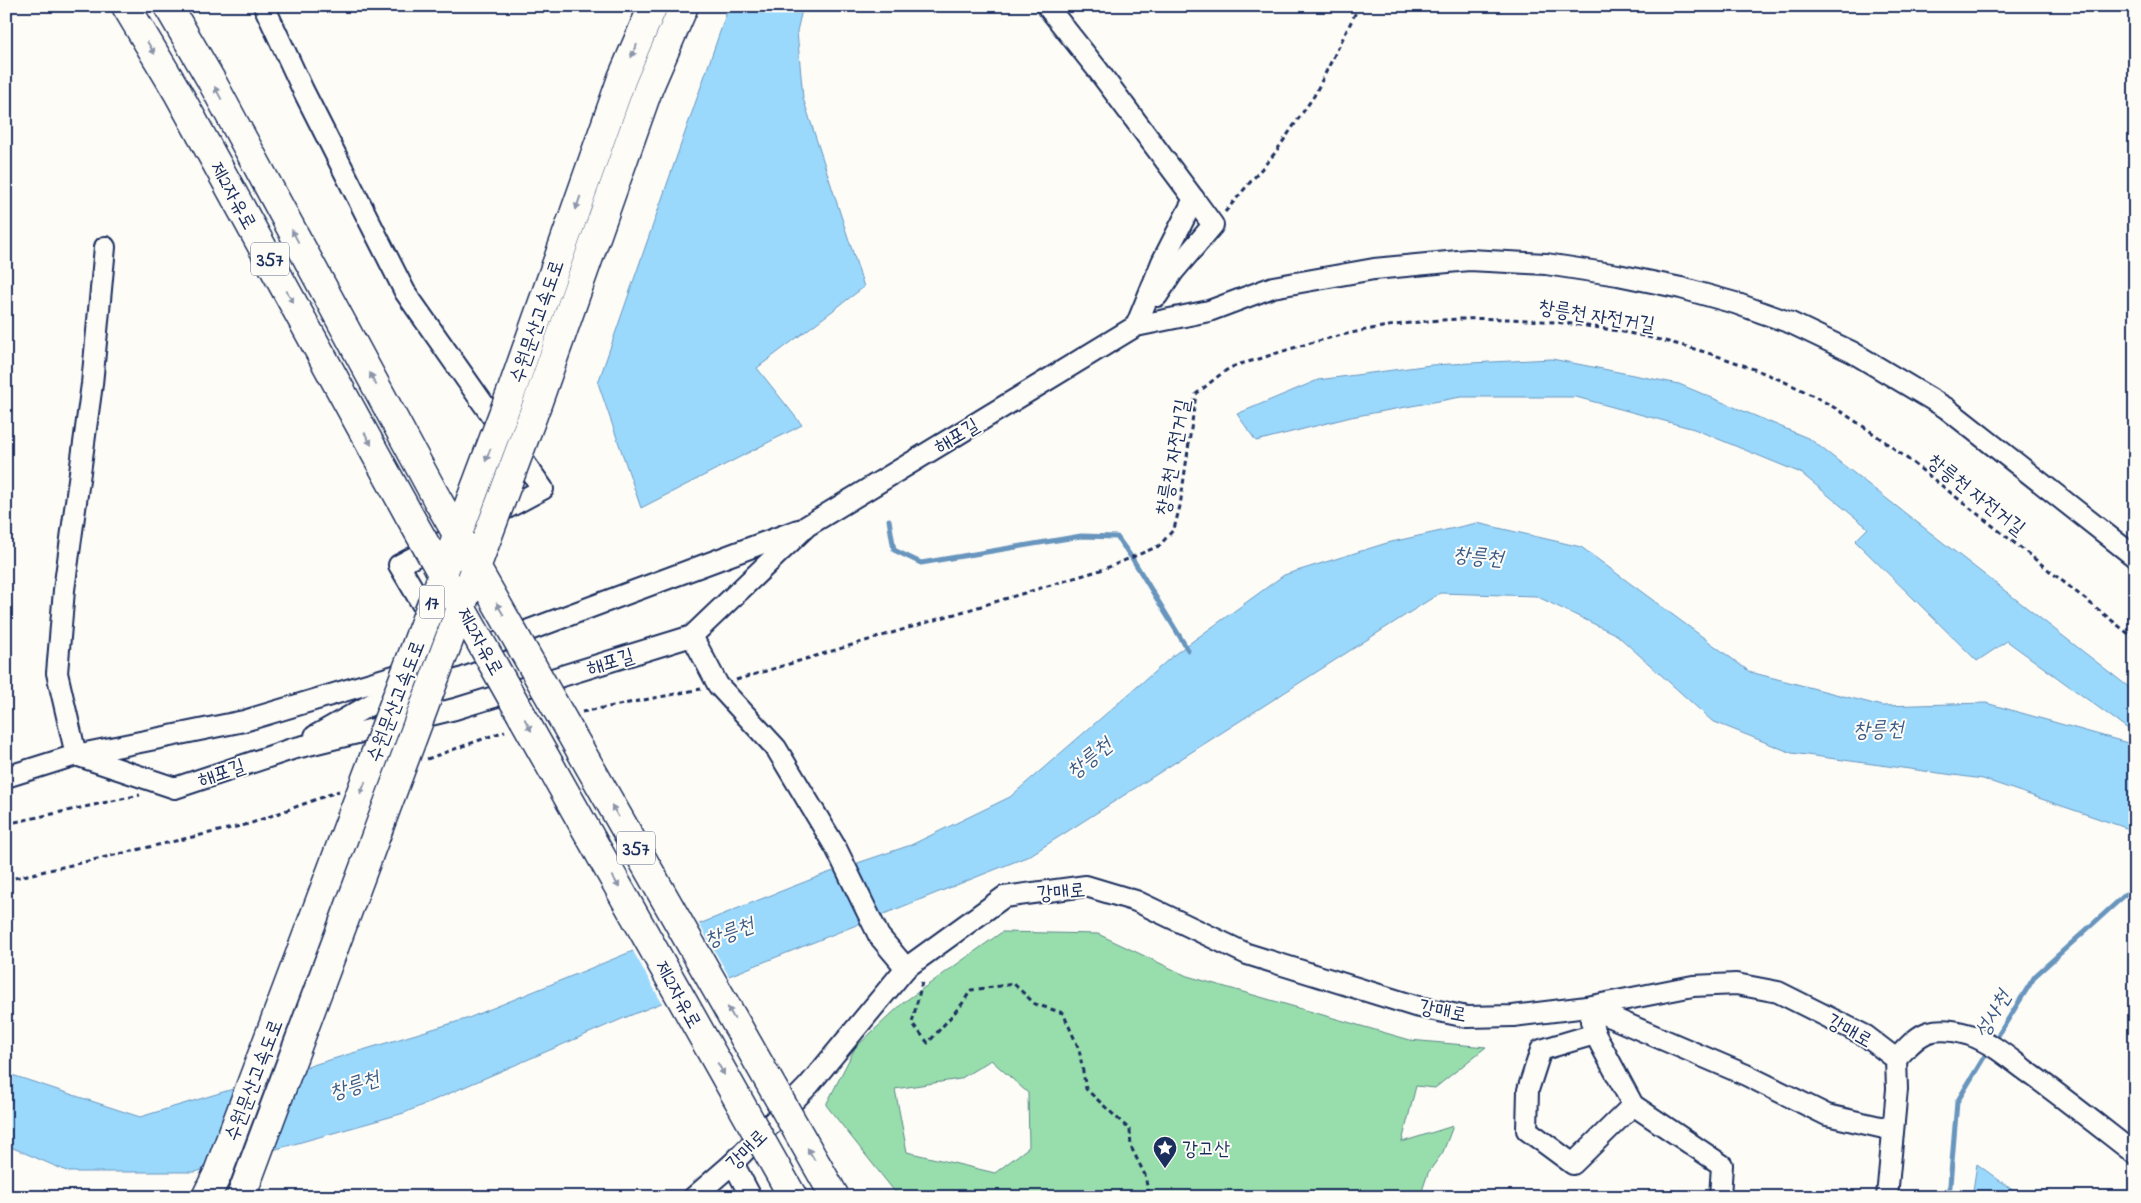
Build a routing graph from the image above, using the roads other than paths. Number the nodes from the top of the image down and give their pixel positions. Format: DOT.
graph roads {
  1 [pos="126,6"];
  2 [pos="168,6"];
  3 [pos="264,6"];
  4 [pos="653,6"];
  5 [pos="684,6"];
  6 [pos="1047,6"];
  7 [pos="1194,199"];
  8 [pos="105,247"];
  9 [pos="1136,326"];
  10 [pos="807,526"];
  11 [pos="2135,557"];
  12 [pos="692,636"];
  13 [pos="454,658"];
  14 [pos="292,748"];
  15 [pos="76,756"];
  16 [pos="6,777"];
  17 [pos="906,968"];
  18 [pos="1588,1007"];
  19 [pos="1594,1034"];
  20 [pos="1896,1059"];
  21 [pos="1633,1105"];
  22 [pos="1893,1130"];
  23 [pos="2135,1154"];
  24 [pos="733,1163"];
  25 [pos="206,1197"];
  26 [pos="241,1197"];
  27 [pos="694,1197"];
  28 [pos="751,1197"];
  29 [pos="793,1197"];
  30 [pos="835,1197"];
  31 [pos="1720,1197"];
  32 [pos="1887,1197"];
  1 -- 29 [label="highway, 제2자유로 / 357, one-way, bridge"];
  30 -- 2 [label="highway, 제2자유로 / 357, one-way, bridge"];
  3 -- 13 [label="street"];
  4 -- 25 [label="highway, 수원문산고속도로 / 17, one-way, bridge"];
  5 -- 26 [label="highway, 수원문산고속도로 / 17, bridge"];
  6 -- 7 [label="street"];
  7 -- 9 [label="street"];
  7 -- 9 [label="street"];
  8 -- 15 [label="street"];
  9 -- 10 [label="street, 해포길"];
  9 -- 11 [label="street"];
  10 -- 12 [label="street, 해포길"];
  10 -- 13 [label="street"];
  12 -- 14 [label="street, 해포길"];
  12 -- 17 [label="street"];
  13 -- 14 [label="street"];
  13 -- 15 [label="street"];
  14 -- 15 [label="street, 해포길"];
  15 -- 16 [label="street"];
  17 -- 18 [label="street, 강매로"];
  17 -- 24 [label="street, 강매로"];
  18 -- 19 [label="street"];
  18 -- 20 [label="street, 강매로"];
  18 -- 22 [label="street"];
  19 -- 21 [label="street"];
  19 -- 21 [label="street"];
  20 -- 22 [label="street"];
  20 -- 23 [label="street"];
  21 -- 31 [label="street"];
  22 -- 32 [label="street"];
  24 -- 27 [label="street, 강매로"];
  24 -- 28 [label="street"];
}
